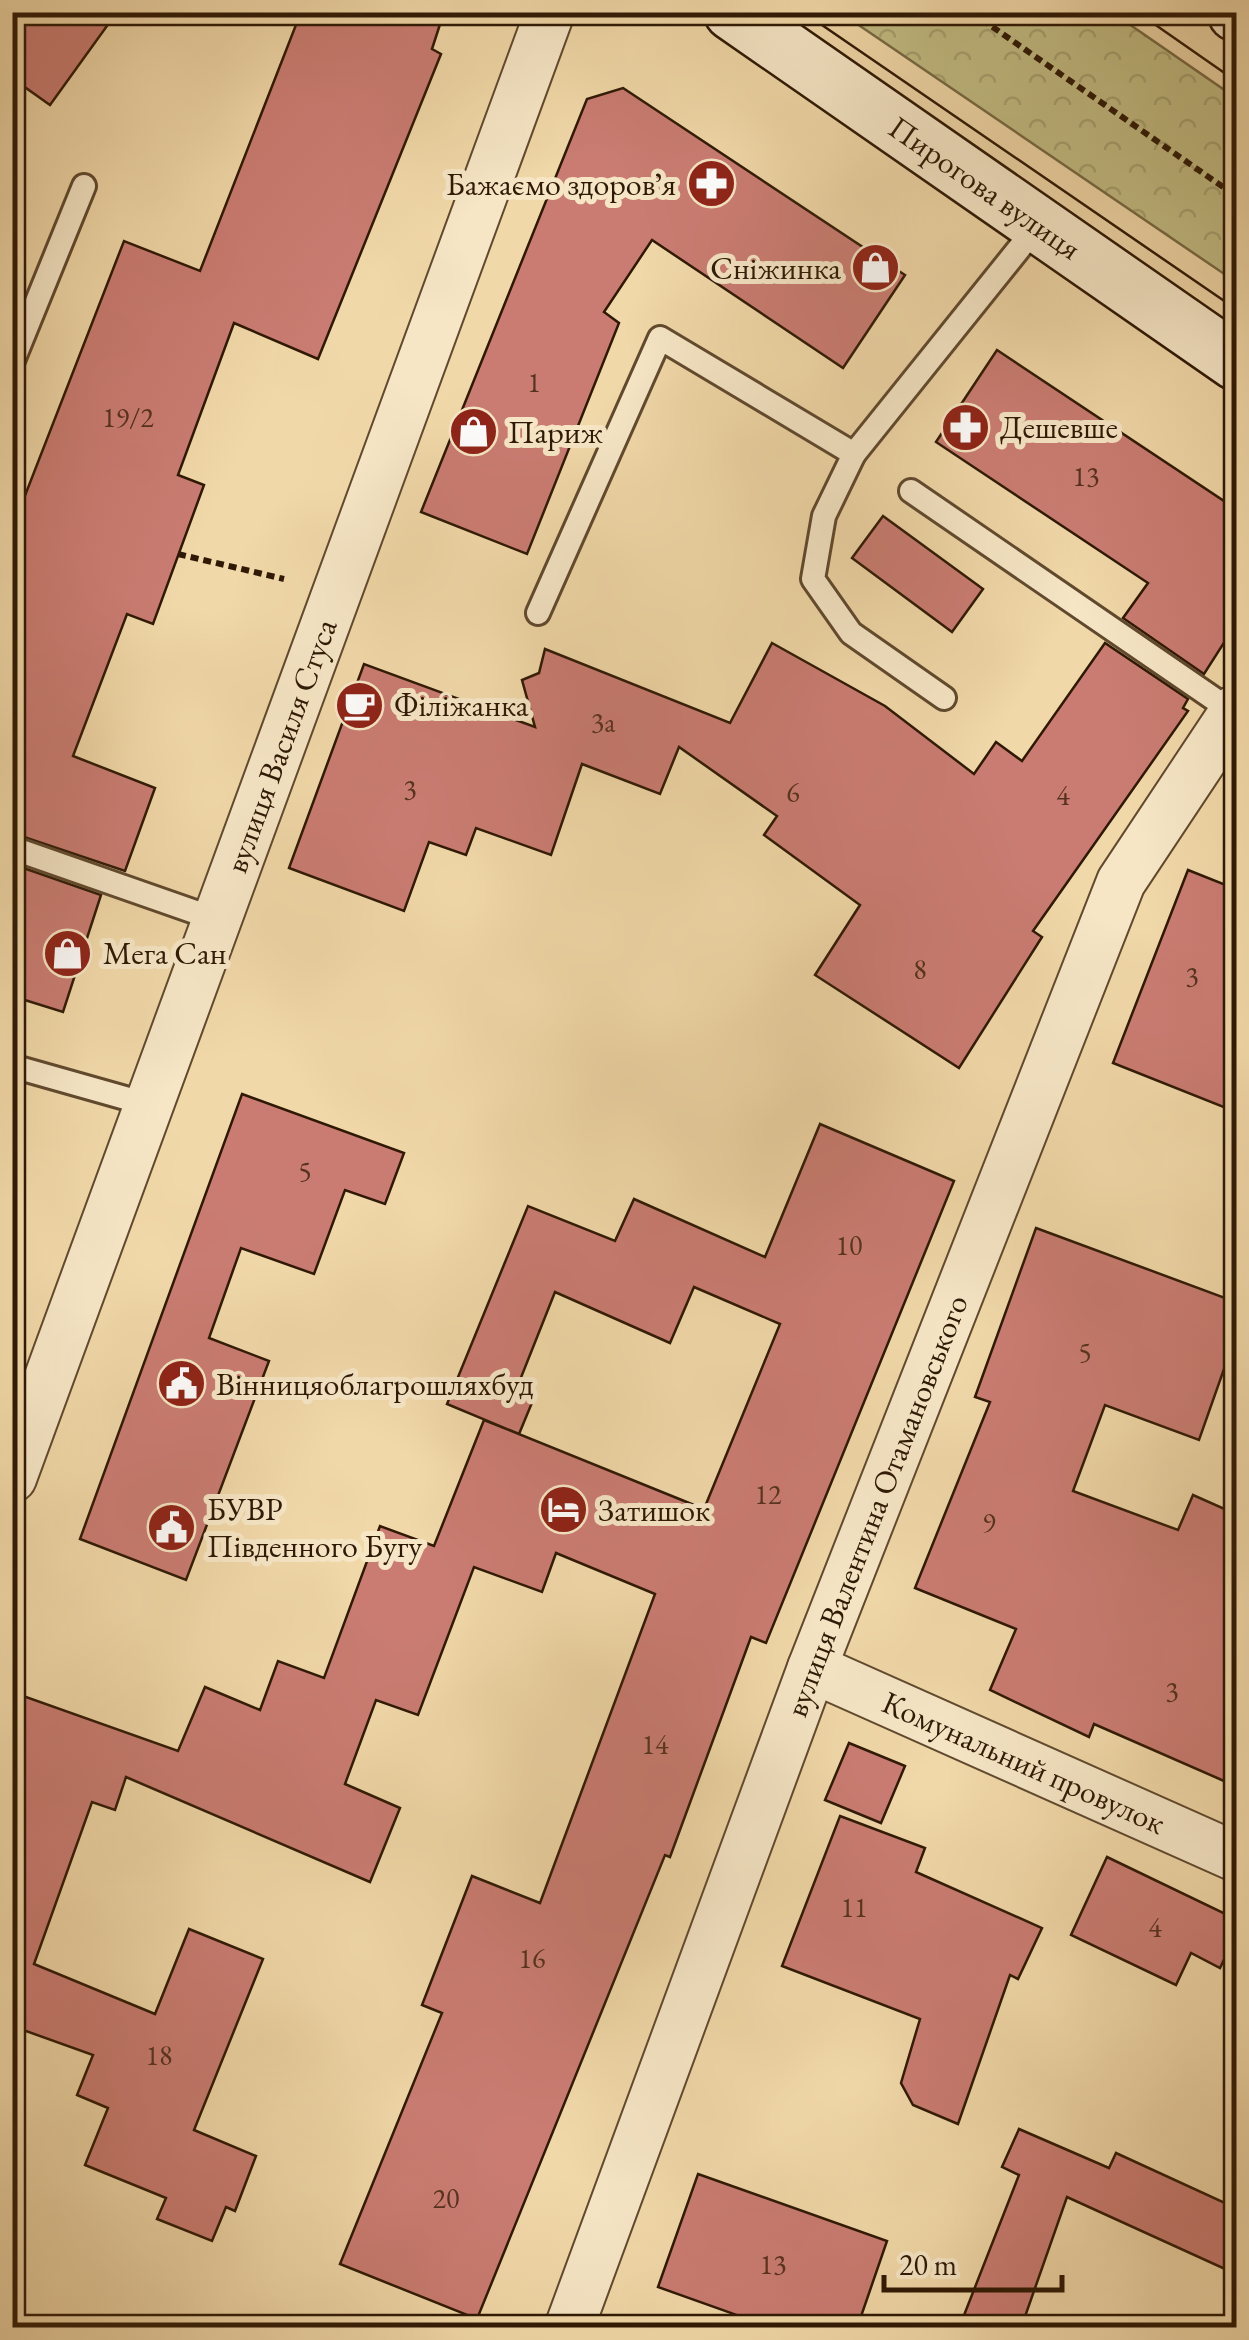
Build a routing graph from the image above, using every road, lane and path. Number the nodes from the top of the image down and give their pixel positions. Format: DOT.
graph roads {
  1 [pos="550,12"];
  2 [pos="732,12"];
  3 [pos="971,12"];
  4 [pos="84,186"];
  5 [pos="1236,196"];
  6 [pos="1038,225"];
  7 [pos="1236,362"];
  8 [pos="12,363"];
  9 [pos="854,454"];
  10 [pos="911,492"];
  11 [pos="178,554"];
  12 [pos="338,591"];
  13 [pos="538,613"];
  14 [pos="944,698"];
  15 [pos="1236,712"];
  16 [pos="12,848"];
  17 [pos="218,920"];
  18 [pos="12,1066"];
  19 [pos="150,1105"];
  20 [pos="12,1478"];
  21 [pos="812,1668"];
  22 [pos="1235,1853"];
  23 [pos="569,2328"];
  1 -- 12 [label="street, вулиця Василя Стуса"];
  2 -- 6 [label="main road, Пирогова вулиця"];
  3 -- 5 [label="path"];
  4 -- 8 [label="lane"];
  6 -- 7 [label="main road, Пирогова вулиця"];
  6 -- 9 [label="lane"];
  9 -- 13 [label="lane"];
  9 -- 14 [label="lane"];
  10 -- 15 [label="lane"];
  11 -- 12 [label="path"];
  12 -- 17 [label="street, вулиця Василя Стуса"];
  15 -- 21 [label="street, вулиця Валентина Отамановського"];
  16 -- 17 [label="lane"];
  17 -- 19 [label="street, вулиця Василя Стуса"];
  18 -- 19 [label="lane"];
  19 -- 20 [label="street, вулиця Василя Стуса"];
  21 -- 22 [label="street, Комунальний провулок"];
  21 -- 23 [label="street, вулиця Валентина Отамановського"];
}
